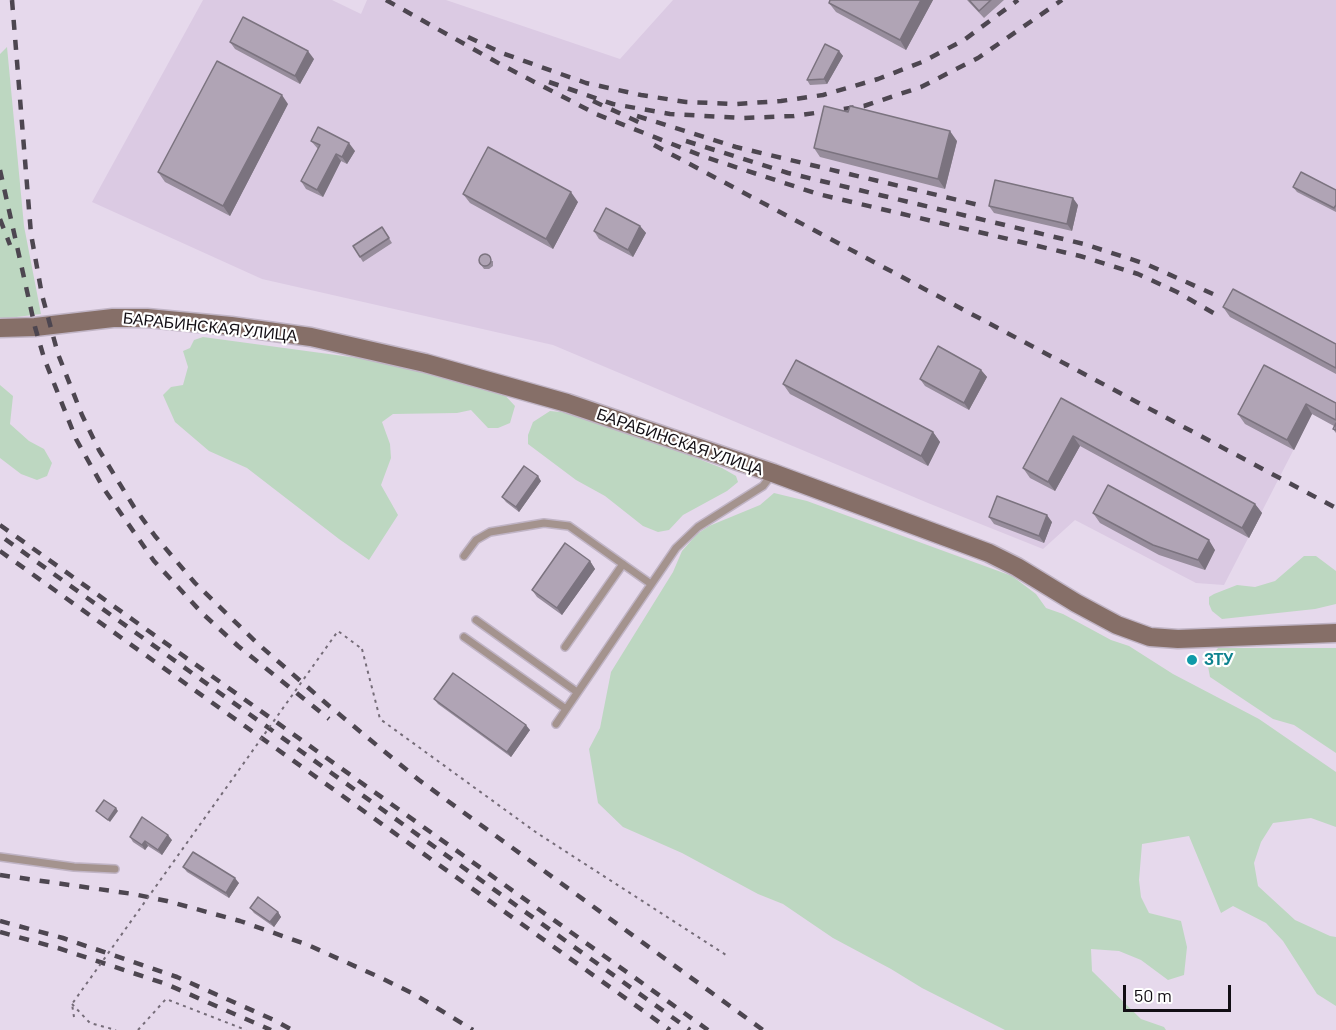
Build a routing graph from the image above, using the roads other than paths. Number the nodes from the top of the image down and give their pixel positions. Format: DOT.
graph roads {
  1 [pos="0,328"];
  2 [pos="773,473"];
  3 [pos="464,556"];
  4 [pos="623,564"];
  5 [pos="651,584"];
  6 [pos="476,620"];
  7 [pos="1336,633"];
  8 [pos="464,637"];
  9 [pos="565,646"];
  10 [pos="577,692"];
  11 [pos="566,709"];
  12 [pos="556,724"];
  13 [pos="0,857"];
  14 [pos="115,869"];
  1 -- 2 [label="main road, БАРАБИНСКАЯ УЛИЦА"];
  2 -- 5 [label="lane"];
  2 -- 7 [label="main road, БАРАБИНСКАЯ УЛИЦА"];
  3 -- 4 [label="lane"];
  4 -- 5 [label="lane"];
  4 -- 9 [label="lane"];
  5 -- 10 [label="lane"];
  6 -- 10 [label="lane"];
  8 -- 11 [label="lane"];
  10 -- 11 [label="lane"];
  11 -- 12 [label="lane"];
  13 -- 14 [label="lane"];
}
